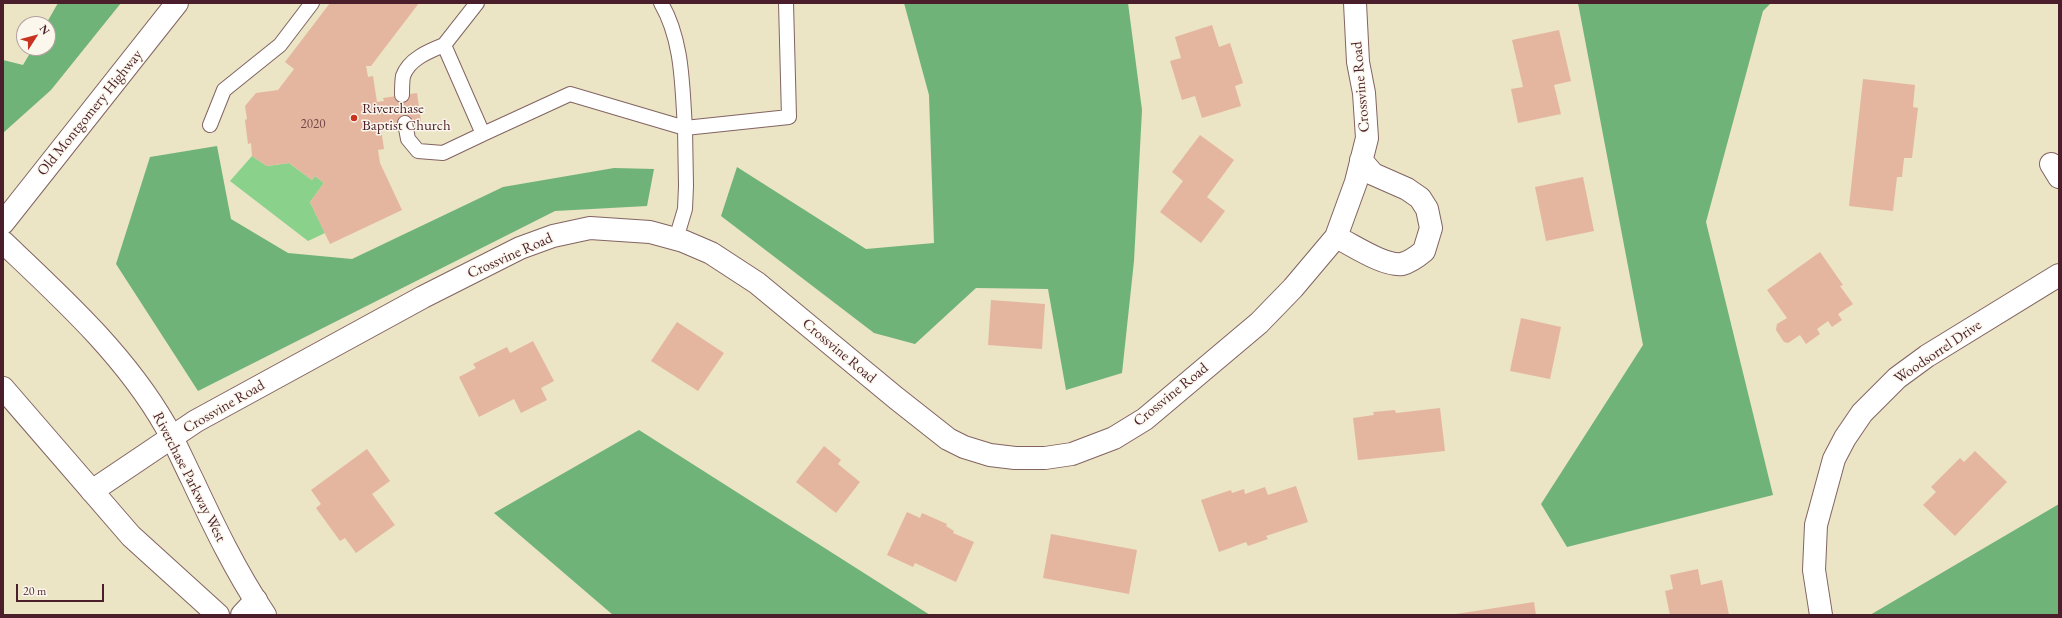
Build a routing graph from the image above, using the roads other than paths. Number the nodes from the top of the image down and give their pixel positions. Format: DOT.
graph roads {
  1 [pos="177,3"];
  2 [pos="312,3"];
  3 [pos="477,3"];
  4 [pos="661,3"];
  5 [pos="786,3"];
  6 [pos="1355,3"];
  7 [pos="444,45"];
  8 [pos="402,95"];
  9 [pos="405,123"];
  10 [pos="210,125"];
  11 [pos="685,128"];
  12 [pos="483,134"];
  13 [pos="1361,160"];
  14 [pos="3,223"];
  15 [pos="1336,237"];
  16 [pos="676,239"];
  17 [pos="3,242"];
  18 [pos="2059,275"];
  19 [pos="3,388"];
  20 [pos="172,438"];
  21 [pos="92,491"];
  22 [pos="254,610"];
  23 [pos="218,615"];
  24 [pos="1821,615"];
  1 -- 14 [label="street, Old Montgomery Highway"];
  2 -- 10 [label="lane"];
  3 -- 7 [label="lane"];
  4 -- 11 [label="lane"];
  5 -- 11 [label="lane"];
  6 -- 13 [label="street, Crossvine Road"];
  7 -- 8 [label="lane"];
  7 -- 12 [label="lane"];
  9 -- 12 [label="lane"];
  11 -- 12 [label="lane"];
  11 -- 16 [label="lane"];
  13 -- 15 [label="street, Crossvine Road"];
  13 -- 15 [label="street"];
  15 -- 16 [label="street, Crossvine Road"];
  16 -- 20 [label="street, Crossvine Road"];
  17 -- 20 [label="street, Riverchase Parkway West"];
  18 -- 24 [label="street, Woodsorrel Drive"];
  19 -- 21 [label="street"];
  20 -- 21 [label="street, Crossvine Road"];
  20 -- 22 [label="street, Riverchase Parkway West"];
  21 -- 23 [label="street"];
}
